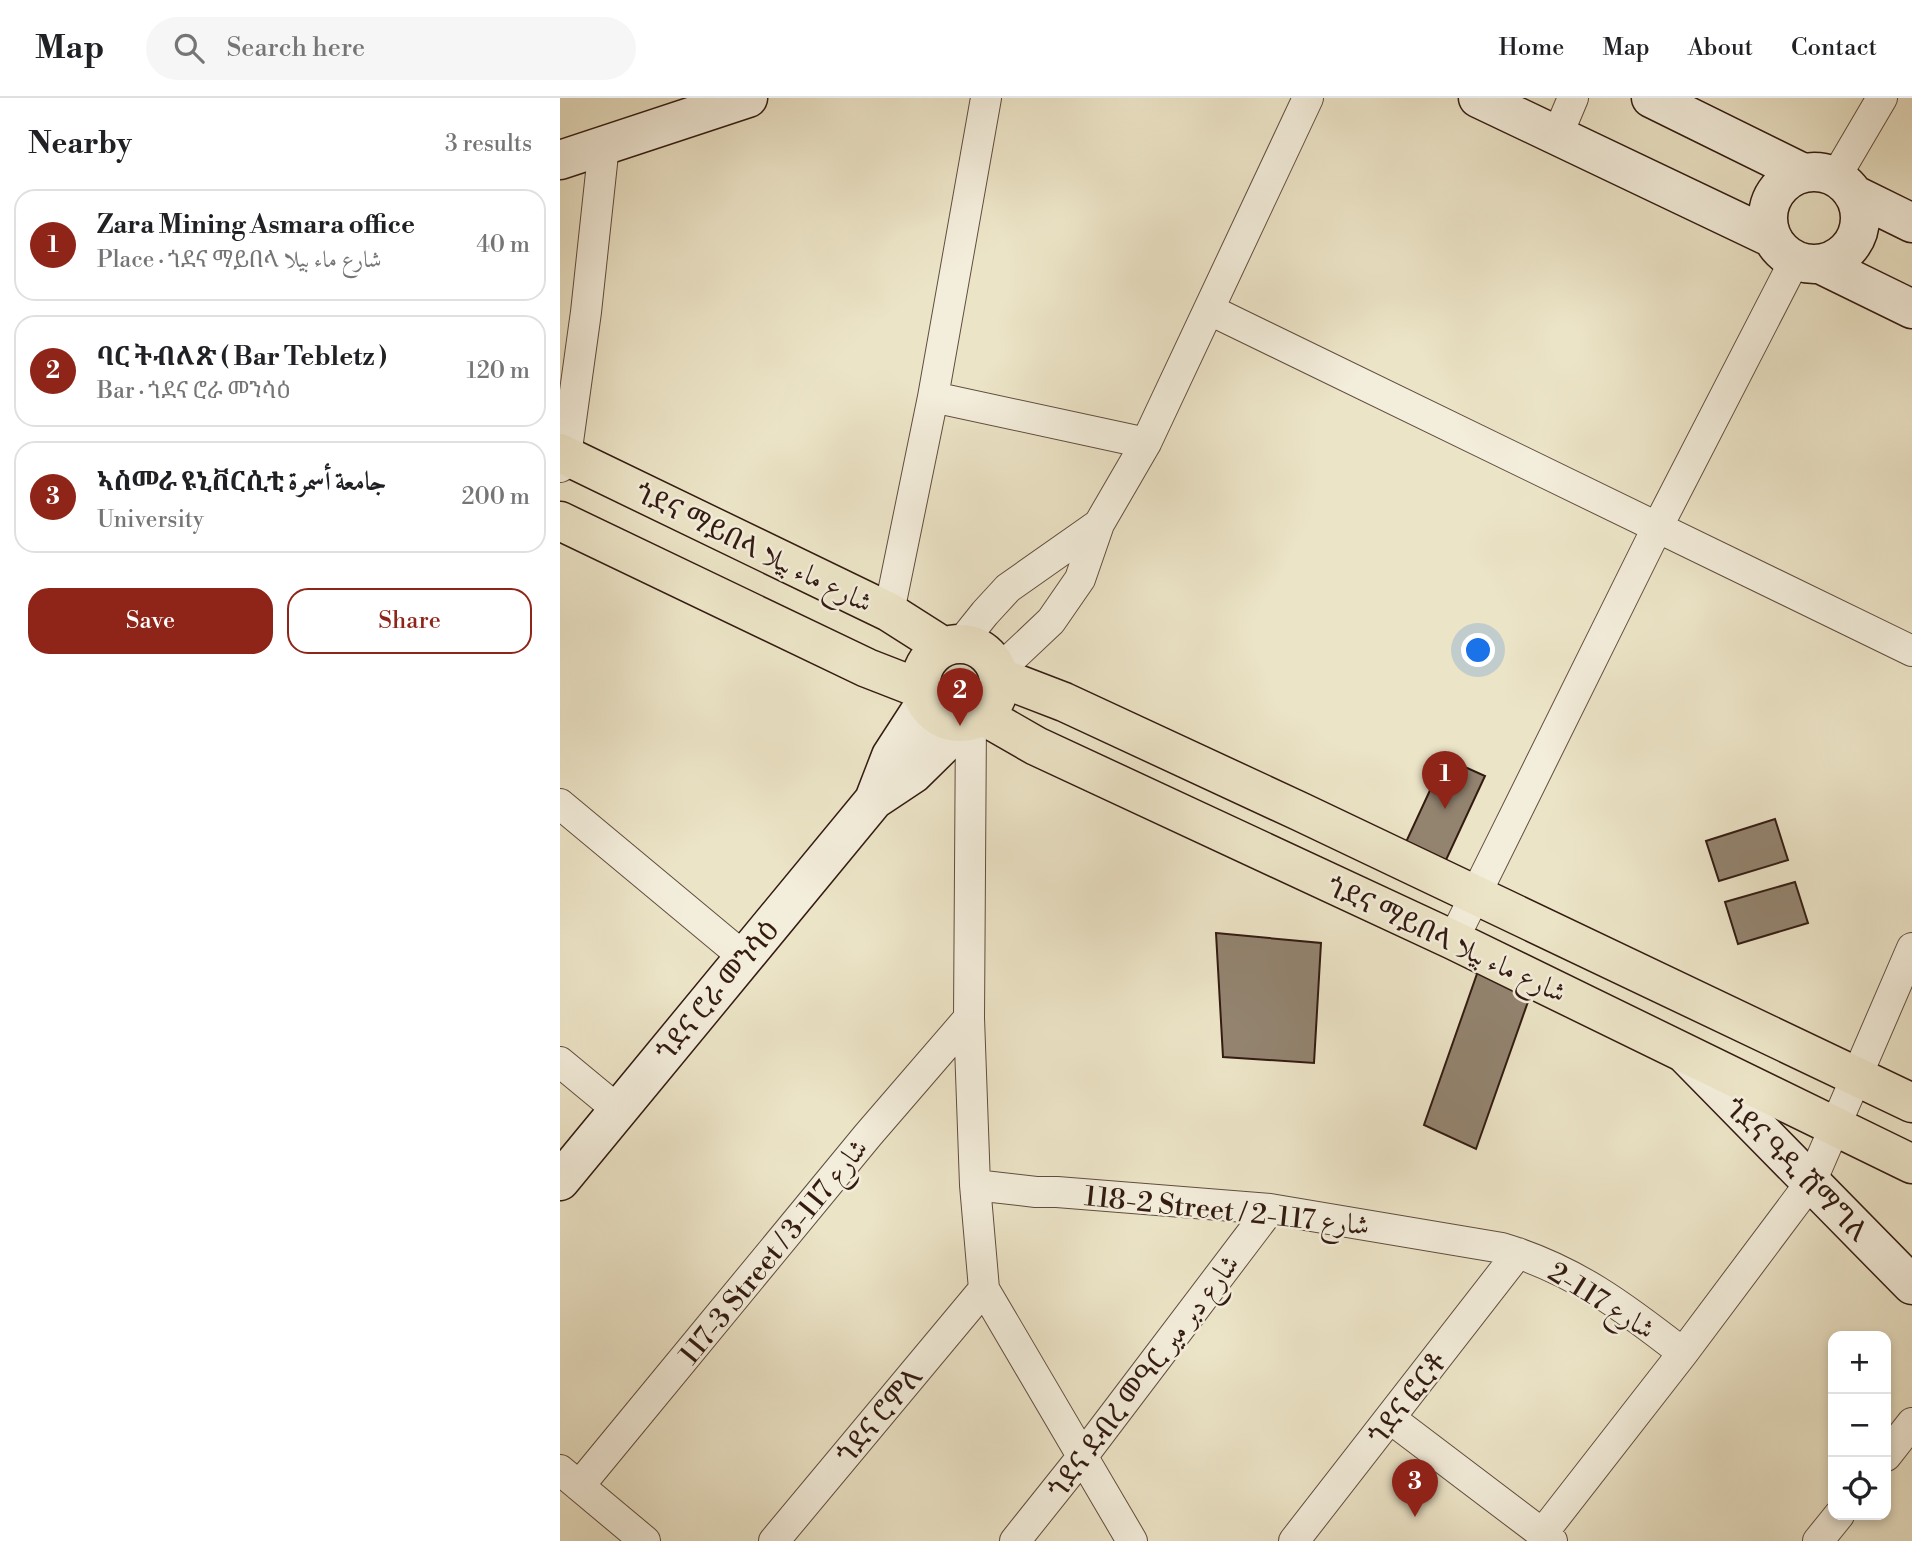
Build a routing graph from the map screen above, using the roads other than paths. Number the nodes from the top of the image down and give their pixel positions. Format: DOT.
graph roads {
  1 [pos="748,98"];
  2 [pos="986,98"];
  3 [pos="1308,98"];
  4 [pos="1478,98"];
  5 [pos="1573,98"];
  6 [pos="1651,98"];
  7 [pos="1882,98"];
  8 [pos="1557,136"];
  9 [pos="604,145"];
  10 [pos="560,160"];
  11 [pos="1831,182"];
  12 [pos="1912,223"];
  13 [pos="1796,254"];
  14 [pos="1912,309"];
  15 [pos="1210,310"];
  16 [pos="933,397"];
  17 [pos="1146,443"];
  18 [pos="562,459"];
  19 [pos="560,521"];
  20 [pos="1099,524"];
  21 [pos="1658,526"];
  22 [pos="888,612"];
  23 [pos="952,645"];
  24 [pos="1912,651"];
  25 [pos="999,674"];
  26 [pos="924,695"];
  27 [pos="973,719"];
  28 [pos="874,800"];
  29 [pos="560,804"];
  30 [pos="1477,895"];
  31 [pos="1453,940"];
  32 [pos="1581,944"];
  33 [pos="1912,948"];
  34 [pos="744,957"];
  35 [pos="1557,990"];
  36 [pos="969,1018"];
  37 [pos="1683,1052"];
  38 [pos="560,1062"];
  39 [pos="1857,1076"];
  40 [pos="1912,1103"];
  41 [pos="618,1110"];
  42 [pos="1834,1126"];
  43 [pos="1912,1164"];
  44 [pos="560,1181"];
  45 [pos="1811,1182"];
  46 [pos="975,1185"];
  47 [pos="1270,1209"];
  48 [pos="1518,1253"];
  49 [pos="1912,1285"];
  50 [pos="984,1289"];
  51 [pos="1683,1353"];
  52 [pos="1391,1419"];
  53 [pos="1912,1423"];
  54 [pos="1891,1450"];
  55 [pos="1082,1457"];
  56 [pos="570,1478"];
  57 [pos="1835,1520"];
  58 [pos="1547,1537"];
  59 [pos="645,1541"];
  60 [pos="774,1541"];
  61 [pos="1015,1541"];
  62 [pos="1132,1541"];
  63 [pos="1294,1541"];
  64 [pos="1818,1541"];
  1 -- 9 [label="street"];
  2 -- 16 [label="street"];
  3 -- 15 [label="street"];
  4 -- 8 [label="street"];
  5 -- 8 [label="street"];
  6 -- 11 [label="street"];
  7 -- 11 [label="street"];
  8 -- 13 [label="street"];
  9 -- 10 [label="street"];
  9 -- 18 [label="street"];
  11 -- 12 [label="street"];
  11 -- 13 [label="street"];
  11 -- 13 [label="street"];
  13 -- 14 [label="street"];
  13 -- 21 [label="street"];
  15 -- 17 [label="street"];
  15 -- 21 [label="street"];
  16 -- 17 [label="street"];
  16 -- 22 [label="street"];
  17 -- 20 [label="street"];
  18 -- 22 [label="highway, ጎደና ማይበላ شارع ماء بيلا"];
  19 -- 26 [label="highway"];
  20 -- 23 [label="street"];
  20 -- 25 [label="street"];
  21 -- 24 [label="street"];
  21 -- 30 [label="street"];
  22 -- 23 [label="highway, ጎደና ማይበላ شارع ماء بيلا"];
  23 -- 25 [label="highway"];
  23 -- 26 [label="highway"];
  25 -- 27 [label="highway"];
  25 -- 30 [label="highway, ጎደና ማይበላ شارع ماء بيلا"];
  26 -- 27 [label="highway"];
  26 -- 28 [label="street, ጎደና ሮራ መንሳዕ"];
  27 -- 28 [label="street, ጎደና ሮራ መንሳዕ"];
  27 -- 31 [label="highway, ጎደና ማይበላ شارع ماء بيلا"];
  27 -- 36 [label="street"];
  28 -- 34 [label="street, ጎደና ሮራ መንሳዕ"];
  29 -- 34 [label="street"];
  30 -- 31 [label="street"];
  30 -- 32 [label="highway, ጎደና ማይበላ شارع ماء بيلا"];
  31 -- 35 [label="highway, ጎደና ማይበላ شارع ماء بيلا"];
  32 -- 35 [label="highway"];
  32 -- 39 [label="highway, ጎደና ማይበላ شارع ماء بيلا"];
  33 -- 39 [label="street"];
  34 -- 41 [label="street, ጎደና ሮራ መንሳዕ"];
  35 -- 37 [label="highway, ጎደና ማይበላ شارع ماء بيلا"];
  36 -- 46 [label="street"];
  36 -- 56 [label="street, 117-3 Street / شارع 117-3"];
  37 -- 42 [label="highway, ጎደና ማይበላ شارع ماء بيلا"];
  37 -- 45 [label="street, ጎደና ዓዲ ሽማግለ"];
  38 -- 41 [label="street"];
  39 -- 40 [label="highway, ጎደና ማይበላ شارع ماء بيلا"];
  39 -- 42 [label="street"];
  41 -- 44 [label="street, ጎደና ሮራ መንሳዕ"];
  42 -- 43 [label="highway, ጎደና ማይበላ شارع ماء بيلا"];
  42 -- 45 [label="street"];
  45 -- 49 [label="street, ጎደና ዓዲ ሽማግለ"];
  45 -- 51 [label="street"];
  46 -- 47 [label="street, 118-2 Street / شارع 117-2"];
  46 -- 50 [label="street"];
  47 -- 48 [label="street, 118-2 Street / شارع 117-2"];
  47 -- 55 [label="street, ጎደና ደብረ መዓር شارع دبر مير"];
  48 -- 51 [label="street, شارع 117-2"];
  48 -- 52 [label="street, ጎደና ፎርቶ"];
  50 -- 55 [label="street"];
  50 -- 60 [label="street, ጎደና ሮምለ"];
  51 -- 58 [label="street"];
  52 -- 58 [label="street"];
  52 -- 63 [label="street, ጎደና ፎርቶ"];
  53 -- 54 [label="street"];
  55 -- 61 [label="street, ጎደና ደብረ መዓር شارع دبر مير"];
  55 -- 62 [label="street"];
  56 -- 59 [label="street"];
  57 -- 64 [label="street"];
}
